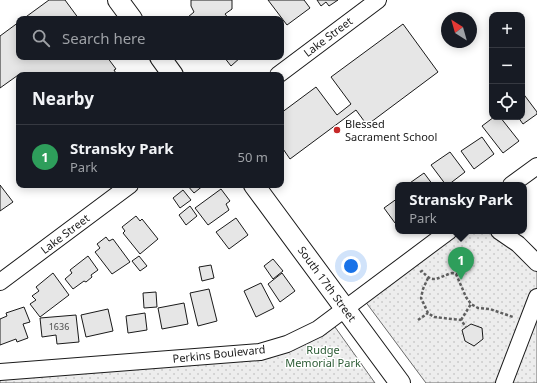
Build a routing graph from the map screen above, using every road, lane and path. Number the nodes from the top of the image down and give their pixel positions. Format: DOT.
graph roads {
  1 [pos="118,0"];
  2 [pos="378,0"];
  3 [pos="130,16"];
  4 [pos="162,60"];
  5 [pos="171,72"];
  6 [pos="282,72"];
  7 [pos="537,166"];
  8 [pos="515,182"];
  9 [pos="126,188"];
  10 [pos="256,188"];
  11 [pos="445,234"];
  12 [pos="503,234"];
  13 [pos="537,263"];
  14 [pos="422,271"];
  15 [pos="428,278"];
  16 [pos="0,282"];
  17 [pos="537,297"];
  18 [pos="471,304"];
  19 [pos="345,309"];
  20 [pos="428,312"];
  21 [pos="510,316"];
  22 [pos="418,320"];
  23 [pos="461,320"];
  24 [pos="466,327"];
  25 [pos="0,372"];
  26 [pos="400,383"];
  27 [pos="504,383"];
  1 -- 3 [label="main road"];
  2 -- 6 [label="street, Lake Street"];
  4 -- 5 [label="main road"];
  7 -- 8 [label="street"];
  9 -- 16 [label="street, Lake Street"];
  10 -- 19 [label="main road, South 17th Street"];
  11 -- 19 [label="street, Perkins Boulevard"];
  12 -- 13 [label="street"];
  14 -- 15 [label="path"];
  15 -- 18 [label="path"];
  15 -- 20 [label="path"];
  17 -- 27 [label="street"];
  18 -- 21 [label="path"];
  18 -- 23 [label="path"];
  19 -- 25 [label="street, Perkins Boulevard"];
  19 -- 26 [label="main road, South 17th Street"];
  20 -- 22 [label="path"];
  20 -- 23 [label="path"];
  23 -- 24 [label="path"];
}
